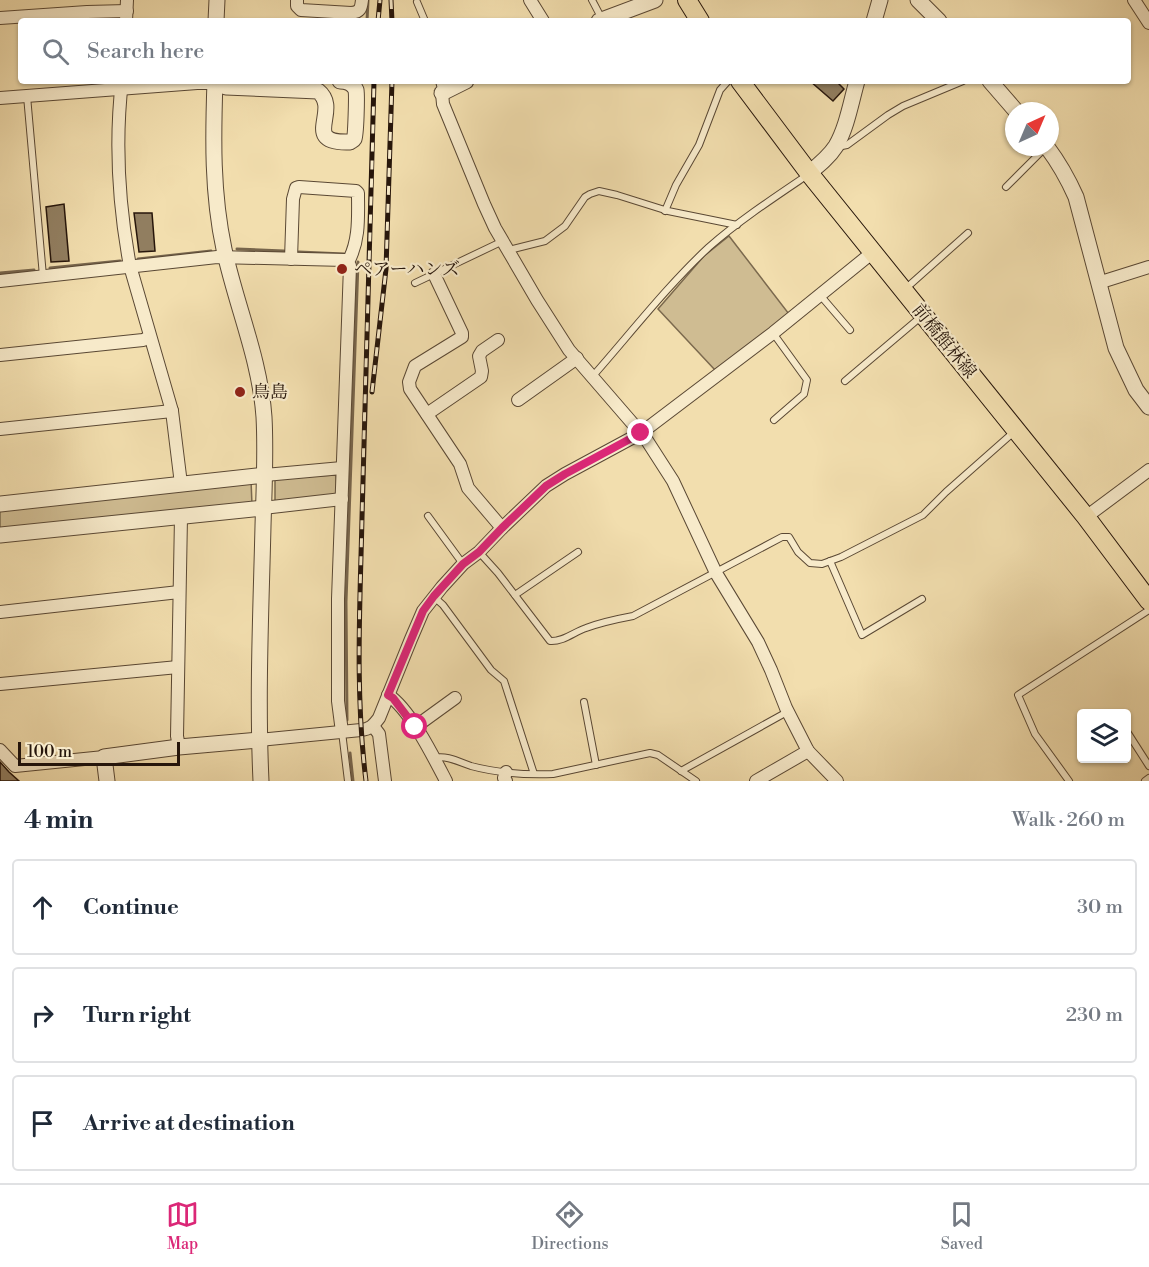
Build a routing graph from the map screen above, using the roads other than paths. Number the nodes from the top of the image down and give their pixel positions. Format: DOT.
graph roads {
  1 [pos="217,0"];
  2 [pos="297,0"];
  3 [pos="362,0"];
  4 [pos="530,0"];
  5 [pos="592,0"];
  6 [pos="655,0"];
  7 [pos="687,0"];
  8 [pos="880,0"];
  9 [pos="918,0"];
  10 [pos="1134,0"];
  11 [pos="417,3"];
  12 [pos="127,11"];
  13 [pos="0,18"];
  14 [pos="216,18"];
  15 [pos="424,18"];
  16 [pos="541,18"];
  17 [pos="599,18"];
  18 [pos="606,18"];
  19 [pos="698,18"];
  20 [pos="875,18"];
  21 [pos="936,18"];
  22 [pos="1149,23"];
  23 [pos="160,84"];
  24 [pos="216,84"];
  25 [pos="220,84"];
  26 [pos="352,84"];
  27 [pos="725,84"];
  28 [pos="742,84"];
  29 [pos="856,84"];
  30 [pos="956,84"];
  31 [pos="993,84"];
  32 [pos="122,85"];
  33 [pos="441,87"];
  34 [pos="27,96"];
  35 [pos="0,98"];
  36 [pos="1008,102"];
  37 [pos="835,147"];
  38 [pos="1038,156"];
  39 [pos="1053,156"];
  40 [pos="809,173"];
  41 [pos="1006,188"];
  42 [pos="665,211"];
  43 [pos="737,225"];
  44 [pos="968,233"];
  45 [pos="506,246"];
  46 [pos="873,252"];
  47 [pos="226,257"];
  48 [pos="291,259"];
  49 [pos="348,262"];
  50 [pos="130,266"];
  51 [pos="1149,267"];
  52 [pos="434,274"];
  53 [pos="43,276"];
  54 [pos="0,281"];
  55 [pos="414,283"];
  56 [pos="1098,284"];
  57 [pos="903,290"];
  58 [pos="820,295"];
  59 [pos="923,315"];
  60 [pos="850,330"];
  61 [pos="773,333"];
  62 [pos="150,338"];
  63 [pos="498,340"];
  64 [pos="0,355"];
  65 [pos="577,358"];
  66 [pos="592,377"];
  67 [pos="844,381"];
  68 [pos="518,400"];
  69 [pos="1149,407"];
  70 [pos="172,411"];
  71 [pos="427,414"];
  72 [pos="774,420"];
  73 [pos="0,429"];
  74 [pos="1016,430"];
  75 [pos="641,433"];
  76 [pos="342,468"];
  77 [pos="1149,470"];
  78 [pos="264,475"];
  79 [pos="181,484"];
  80 [pos="342,499"];
  81 [pos="0,504"];
  82 [pos="263,508"];
  83 [pos="428,516"];
  84 [pos="181,517"];
  85 [pos="1086,517"];
  86 [pos="502,528"];
  87 [pos="0,535"];
  88 [pos="479,552"];
  89 [pos="578,552"];
  90 [pos="830,561"];
  91 [pos="463,564"];
  92 [pos="717,573"];
  93 [pos="179,592"];
  94 [pos="515,595"];
  95 [pos="434,596"];
  96 [pos="922,599"];
  97 [pos="1149,601"];
  98 [pos="1149,610"];
  99 [pos="0,612"];
  100 [pos="178,667"];
  101 [pos="0,684"];
  102 [pos="388,695"];
  103 [pos="455,698"];
  104 [pos="584,702"];
  105 [pos="787,712"];
  106 [pos="373,726"];
  107 [pos="415,727"];
  108 [pos="342,732"];
  109 [pos="1131,738"];
  110 [pos="259,740"];
  111 [pos="179,747"];
  112 [pos="0,750"];
  113 [pos="808,751"];
  114 [pos="104,757"];
  115 [pos="434,758"];
  116 [pos="596,765"];
  117 [pos="1149,766"];
  118 [pos="681,771"];
  119 [pos="534,774"];
  120 [pos="506,777"];
  121 [pos="1149,778"];
  122 [pos="107,781"];
  123 [pos="261,781"];
  124 [pos="348,781"];
  125 [pos="384,781"];
  126 [pos="446,781"];
  127 [pos="696,781"];
  128 [pos="756,781"];
  129 [pos="837,781"];
  130 [pos="1069,781"];
  131 [pos="1144,781"];
  1 -- 14 [label="street"];
  2 -- 3 [label="street"];
  4 -- 16 [label="street"];
  5 -- 17 [label="lane"];
  6 -- 18 [label="street"];
  7 -- 19 [label="main road"];
  8 -- 20 [label="street"];
  9 -- 21 [label="street"];
  10 -- 22 [label="street"];
  11 -- 15 [label="lane"];
  12 -- 13 [label="street"];
  23 -- 32 [label="street"];
  24 -- 47 [label="street"];
  25 -- 26 [label="street"];
  27 -- 42 [label="lane"];
  28 -- 40 [label="main road, 前橋館林線"];
  29 -- 37 [label="street"];
  30 -- 37 [label="lane"];
  31 -- 36 [label="street"];
  32 -- 34 [label="street"];
  32 -- 50 [label="street"];
  33 -- 45 [label="street"];
  34 -- 35 [label="street"];
  34 -- 53 [label="lane"];
  37 -- 40 [label="street"];
  38 -- 41 [label="lane"];
  39 -- 56 [label="street"];
  40 -- 43 [label="lane"];
  40 -- 46 [label="main road, 前橋館林線"];
  42 -- 43 [label="lane"];
  42 -- 45 [label="lane"];
  43 -- 66 [label="lane"];
  44 -- 57 [label="lane"];
  45 -- 52 [label="lane"];
  45 -- 65 [label="street"];
  46 -- 57 [label="main road, 前橋館林線"];
  46 -- 58 [label="street"];
  47 -- 48 [label="street"];
  47 -- 50 [label="street"];
  47 -- 78 [label="street"];
  48 -- 49 [label="street"];
  48 -- 49 [label="street"];
  49 -- 76 [label="street"];
  50 -- 53 [label="street"];
  50 -- 62 [label="street"];
  51 -- 56 [label="street"];
  52 -- 55 [label="lane"];
  52 -- 71 [label="street"];
  53 -- 54 [label="street"];
  56 -- 69 [label="street"];
  57 -- 59 [label="main road, 前橋館林線"];
  58 -- 60 [label="lane"];
  58 -- 61 [label="street"];
  59 -- 67 [label="lane"];
  59 -- 74 [label="main road, 前橋館林線"];
  61 -- 72 [label="lane"];
  61 -- 75 [label="street"];
  62 -- 64 [label="street"];
  62 -- 70 [label="street"];
  63 -- 71 [label="street"];
  65 -- 66 [label="street"];
  65 -- 68 [label="street"];
  66 -- 75 [label="street"];
  70 -- 73 [label="street"];
  70 -- 79 [label="street"];
  71 -- 86 [label="street"];
  74 -- 85 [label="main road, 前橋館林線"];
  74 -- 90 [label="lane"];
  75 -- 86 [label="street"];
  75 -- 92 [label="street"];
  76 -- 78 [label="street"];
  76 -- 80 [label="street"];
  77 -- 85 [label="street"];
  78 -- 79 [label="street"];
  78 -- 82 [label="street"];
  79 -- 81 [label="street"];
  80 -- 82 [label="street"];
  80 -- 108 [label="street"];
  82 -- 84 [label="street"];
  82 -- 110 [label="street"];
  83 -- 91 [label="lane"];
  84 -- 87 [label="street"];
  84 -- 93 [label="street"];
  85 -- 97 [label="main road, 前橋館林線"];
  86 -- 88 [label="street"];
  88 -- 91 [label="street"];
  88 -- 94 [label="lane"];
  89 -- 94 [label="lane"];
  90 -- 92 [label="lane"];
  90 -- 96 [label="lane"];
  91 -- 95 [label="street"];
  92 -- 94 [label="lane"];
  92 -- 105 [label="street"];
  93 -- 99 [label="street"];
  93 -- 100 [label="street"];
  95 -- 102 [label="street"];
  95 -- 119 [label="lane"];
  98 -- 130 [label="lane"];
  100 -- 101 [label="street"];
  100 -- 111 [label="street"];
  102 -- 106 [label="street"];
  102 -- 107 [label="street"];
  103 -- 107 [label="street"];
  104 -- 116 [label="lane"];
  105 -- 113 [label="street"];
  105 -- 118 [label="lane"];
  106 -- 108 [label="street"];
  106 -- 125 [label="street"];
  107 -- 115 [label="street"];
  108 -- 110 [label="street"];
  108 -- 124 [label="lane"];
  109 -- 117 [label="lane"];
  110 -- 111 [label="street"];
  110 -- 123 [label="street"];
  111 -- 114 [label="street"];
  112 -- 114 [label="street"];
  113 -- 128 [label="street"];
  113 -- 129 [label="street"];
  114 -- 122 [label="street"];
  115 -- 120 [label="lane"];
  115 -- 126 [label="street"];
  116 -- 118 [label="lane"];
  116 -- 119 [label="lane"];
  118 -- 127 [label="lane"];
  119 -- 120 [label="lane"];
  121 -- 131 [label="lane"];
}
